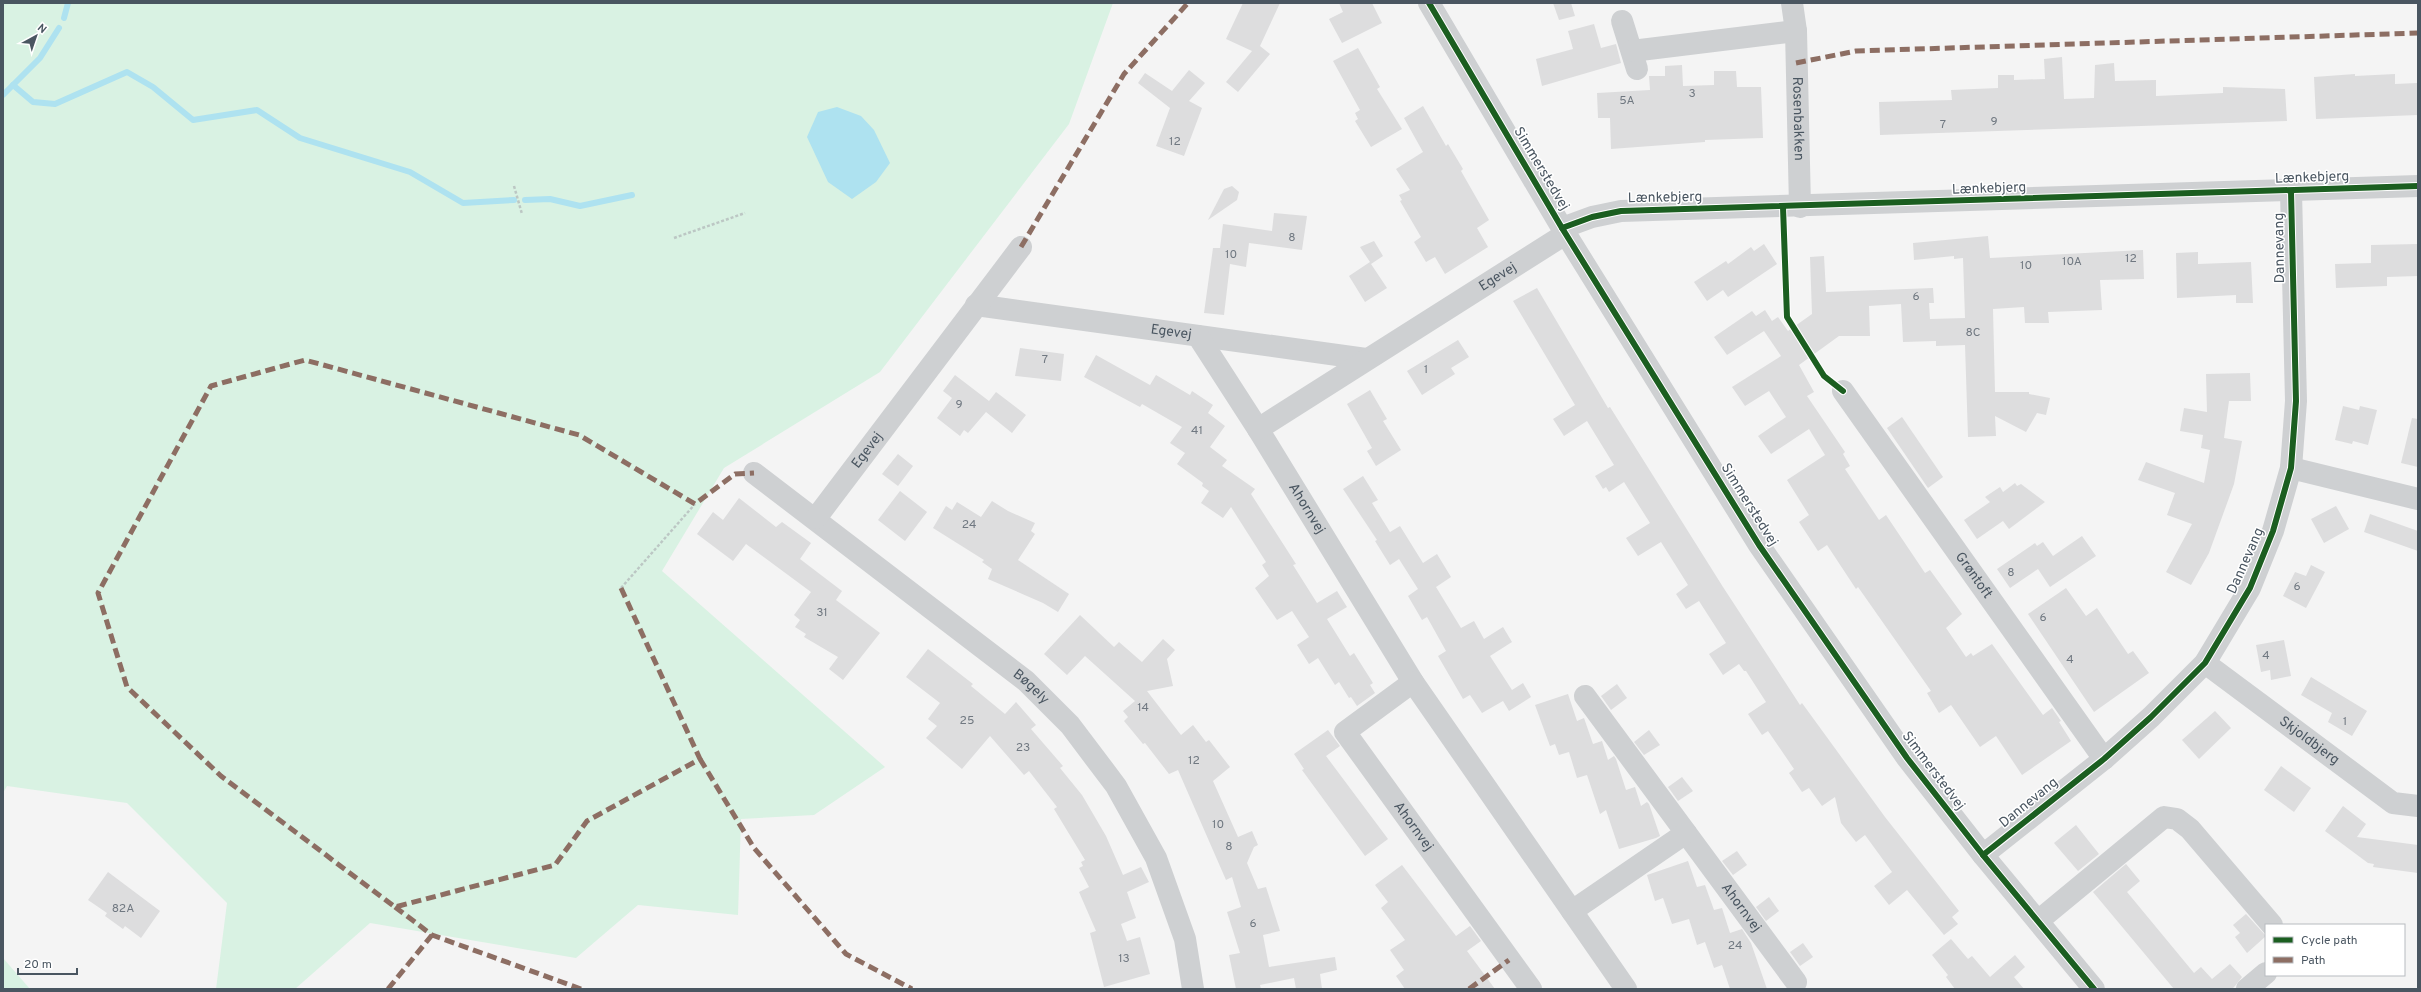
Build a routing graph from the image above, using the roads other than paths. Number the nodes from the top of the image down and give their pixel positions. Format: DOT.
graph roads {
  1 [pos="1429,3"];
  2 [pos="1792,3"];
  3 [pos="1622,21"];
  4 [pos="1796,31"];
  5 [pos="2418,186"];
  6 [pos="2291,191"];
  7 [pos="1800,207"];
  8 [pos="1565,230"];
  9 [pos="1021,247"];
  10 [pos="976,305"];
  11 [pos="1198,336"];
  12 [pos="1366,359"];
  13 [pos="1843,391"];
  14 [pos="1258,429"];
  15 [pos="2291,468"];
  16 [pos="754,473"];
  17 [pos="2418,499"];
  18 [pos="816,518"];
  19 [pos="2205,663"];
  20 [pos="1413,682"];
  21 [pos="1585,696"];
  22 [pos="2104,759"];
  23 [pos="2418,806"];
  24 [pos="1686,833"];
  25 [pos="1983,855"];
  26 [pos="1572,912"];
  27 [pos="2038,921"];
  28 [pos="2271,924"];
  29 [pos="2265,974"];
  30 [pos="1796,982"];
  31 [pos="1193,989"];
  32 [pos="1531,989"];
  33 [pos="1626,989"];
  34 [pos="2094,989"];
  35 [pos="2247,989"];
  1 -- 8 [label="street, Simmerstedvej"];
  2 -- 4 [label="street, Rosenbakken"];
  3 -- 4 [label="street"];
  4 -- 7 [label="street, Rosenbakken"];
  5 -- 6 [label="street, Lænkebjerg"];
  6 -- 7 [label="street, Lænkebjerg"];
  6 -- 15 [label="street, Dannevang"];
  7 -- 8 [label="street, Lænkebjerg"];
  8 -- 12 [label="street, Egevej"];
  8 -- 25 [label="street, Simmerstedvej"];
  9 -- 10 [label="street, Egevej"];
  10 -- 11 [label="street, Egevej"];
  10 -- 18 [label="street, Egevej"];
  11 -- 12 [label="street, Egevej"];
  11 -- 14 [label="street, Ahornvej"];
  12 -- 14 [label="street, Egevej"];
  13 -- 22 [label="street, Grøntoft"];
  14 -- 20 [label="street, Ahornvej"];
  15 -- 17 [label="street"];
  15 -- 19 [label="street, Dannevang"];
  16 -- 18 [label="street, Bøgely"];
  18 -- 31 [label="street, Bøgely"];
  19 -- 22 [label="street, Dannevang"];
  19 -- 23 [label="street, Skjoldbjerg"];
  20 -- 26 [label="street, Ahornvej"];
  20 -- 32 [label="street, Ahornvej"];
  21 -- 24 [label="street, Ahornvej"];
  22 -- 25 [label="street, Dannevang"];
  24 -- 26 [label="street"];
  24 -- 30 [label="street, Ahornvej"];
  25 -- 27 [label="street, Simmerstedvej"];
  26 -- 33 [label="street, Ahornvej"];
  27 -- 28 [label="street"];
  27 -- 34 [label="street, Simmerstedvej"];
  29 -- 35 [label="street"];
}
